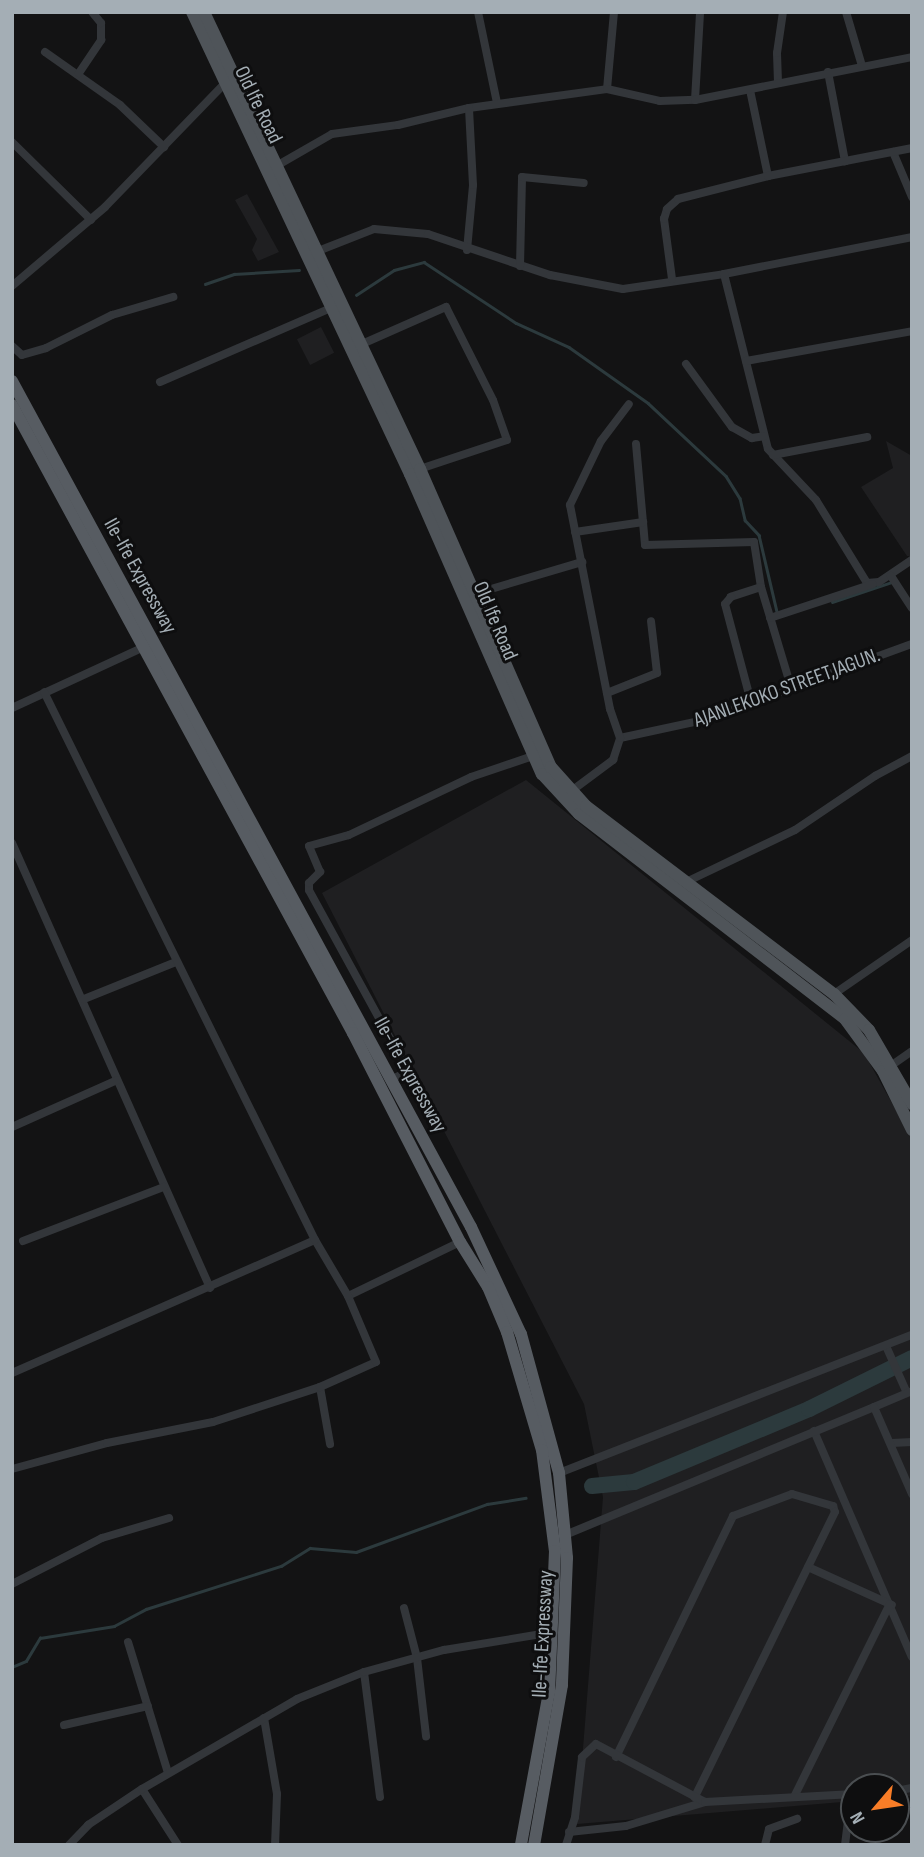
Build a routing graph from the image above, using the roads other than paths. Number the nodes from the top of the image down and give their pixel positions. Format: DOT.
graph roads {
  1 [pos="92,12"];
  2 [pos="192,12"];
  3 [pos="204,12"];
  4 [pos="478,12"];
  5 [pos="614,12"];
  6 [pos="700,12"];
  7 [pos="783,12"];
  8 [pos="846,12"];
  9 [pos="45,52"];
  10 [pos="912,57"];
  11 [pos="862,66"];
  12 [pos="828,72"];
  13 [pos="79,73"];
  14 [pos="226,82"];
  15 [pos="778,82"];
  16 [pos="607,89"];
  17 [pos="750,90"];
  18 [pos="695,100"];
  19 [pos="497,103"];
  20 [pos="469,108"];
  21 [pos="12,142"];
  22 [pos="163,147"];
  23 [pos="912,148"];
  24 [pos="894,152"];
  25 [pos="845,162"];
  26 [pos="278,165"];
  27 [pos="768,176"];
  28 [pos="584,183"];
  29 [pos="286,196"];
  30 [pos="912,197"];
  31 [pos="91,220"];
  32 [pos="912,236"];
  33 [pos="467,250"];
  34 [pos="318,251"];
  35 [pos="520,266"];
  36 [pos="724,274"];
  37 [pos="672,279"];
  38 [pos="12,286"];
  39 [pos="173,297"];
  40 [pos="333,307"];
  41 [pos="912,331"];
  42 [pos="362,344"];
  43 [pos="12,346"];
  44 [pos="746,360"];
  45 [pos="686,364"];
  46 [pos="12,381"];
  47 [pos="160,382"];
  48 [pos="629,404"];
  49 [pos="12,405"];
  50 [pos="764,436"];
  51 [pos="867,437"];
  52 [pos="636,444"];
  53 [pos="773,454"];
  54 [pos="420,469"];
  55 [pos="643,522"];
  56 [pos="575,532"];
  57 [pos="442,535"];
  58 [pos="912,560"];
  59 [pos="582,562"];
  60 [pos="891,576"];
  61 [pos="873,583"];
  62 [pos="761,587"];
  63 [pos="474,594"];
  64 [pos="912,608"];
  65 [pos="770,618"];
  66 [pos="651,621"];
  67 [pos="912,644"];
  68 [pos="145,647"];
  69 [pos="791,687"];
  70 [pos="44,692"];
  71 [pos="607,693"];
  72 [pos="751,702"];
  73 [pos="12,708"];
  74 [pos="620,738"];
  75 [pos="533,756"];
  76 [pos="911,760"];
  77 [pos="570,792"];
  78 [pos="12,843"];
  79 [pos="16,859"];
  80 [pos="686,882"];
  81 [pos="752,939"];
  82 [pos="912,940"];
  83 [pos="176,962"];
  84 [pos="834,994"];
  85 [pos="84,999"];
  86 [pos="912,1051"];
  87 [pos="892,1065"];
  88 [pos="117,1080"];
  89 [pos="391,1080"];
  90 [pos="912,1104"];
  91 [pos="12,1127"];
  92 [pos="912,1130"];
  93 [pos="164,1187"];
  94 [pos="314,1240"];
  95 [pos="23,1241"];
  96 [pos="460,1242"];
  97 [pos="210,1288"];
  98 [pos="348,1296"];
  99 [pos="912,1335"];
  100 [pos="887,1348"];
  101 [pos="12,1373"];
  102 [pos="320,1387"];
  103 [pos="908,1391"];
  104 [pos="874,1407"];
  105 [pos="814,1432"];
  106 [pos="912,1441"];
  107 [pos="892,1443"];
  108 [pos="330,1444"];
  109 [pos="12,1469"];
  110 [pos="559,1472"];
  111 [pos="912,1494"];
  112 [pos="846,1503"];
  113 [pos="835,1509"];
  114 [pos="169,1518"];
  115 [pos="565,1535"];
  116 [pos="808,1567"];
  117 [pos="12,1584"];
  118 [pos="891,1605"];
  119 [pos="404,1608"];
  120 [pos="554,1632"];
  121 [pos="128,1642"];
  122 [pos="912,1657"];
  123 [pos="417,1658"];
  124 [pos="364,1672"];
  125 [pos="148,1706"];
  126 [pos="264,1718"];
  127 [pos="64,1725"];
  128 [pos="426,1736"];
  129 [pos="616,1757"];
  130 [pos="168,1773"];
  131 [pos="142,1789"];
  132 [pos="840,1794"];
  133 [pos="795,1795"];
  134 [pos="380,1797"];
  135 [pos="695,1797"];
  136 [pos="705,1802"];
  137 [pos="797,1819"];
  138 [pos="569,1832"];
  139 [pos="69,1845"];
  140 [pos="178,1845"];
  141 [pos="275,1845"];
  142 [pos="521,1845"];
  143 [pos="534,1845"];
  144 [pos="566,1845"];
  145 [pos="765,1845"];
  1 -- 13 [label="street"];
  2 -- 14 [label="main road, Old Ife Road"];
  3 -- 26 [label="main road, Old Ife Road"];
  4 -- 19 [label="street"];
  5 -- 16 [label="street"];
  6 -- 18 [label="street"];
  7 -- 15 [label="street"];
  8 -- 11 [label="street"];
  9 -- 13 [label="street"];
  10 -- 11 [label="street"];
  11 -- 12 [label="street"];
  12 -- 15 [label="street"];
  12 -- 25 [label="street"];
  13 -- 22 [label="street"];
  14 -- 22 [label="street"];
  14 -- 29 [label="main road, Old Ife Road"];
  15 -- 17 [label="street"];
  16 -- 18 [label="street"];
  16 -- 19 [label="street"];
  17 -- 18 [label="street"];
  17 -- 27 [label="street"];
  19 -- 20 [label="street"];
  20 -- 26 [label="street"];
  20 -- 33 [label="street"];
  21 -- 31 [label="street"];
  22 -- 31 [label="street"];
  23 -- 24 [label="street"];
  24 -- 25 [label="street"];
  24 -- 30 [label="street"];
  25 -- 27 [label="street"];
  26 -- 29 [label="main road, Old Ife Road"];
  27 -- 37 [label="street"];
  28 -- 35 [label="street"];
  29 -- 34 [label="main road, Old Ife Road"];
  29 -- 40 [label="main road, Old Ife Road"];
  31 -- 38 [label="street"];
  32 -- 36 [label="street"];
  33 -- 34 [label="street"];
  33 -- 35 [label="street"];
  34 -- 42 [label="main road, Old Ife Road"];
  35 -- 37 [label="street"];
  36 -- 37 [label="street"];
  36 -- 44 [label="street"];
  39 -- 43 [label="street"];
  40 -- 47 [label="street"];
  40 -- 57 [label="main road, Old Ife Road"];
  41 -- 44 [label="street"];
  42 -- 54 [label="main road, Old Ife Road"];
  42 -- 54 [label="street"];
  44 -- 50 [label="street"];
  45 -- 50 [label="street"];
  46 -- 89 [label="highway, Ile-Ife Expressway"];
  48 -- 56 [label="street"];
  49 -- 68 [label="highway, Ile-Ife Expressway"];
  50 -- 53 [label="street"];
  51 -- 53 [label="street"];
  52 -- 55 [label="street"];
  53 -- 61 [label="street"];
  54 -- 57 [label="main road, Old Ife Road"];
  55 -- 56 [label="street"];
  55 -- 62 [label="street"];
  56 -- 59 [label="street"];
  57 -- 63 [label="main road, Old Ife Road"];
  57 -- 75 [label="main road, Old Ife Road"];
  58 -- 60 [label="street"];
  59 -- 63 [label="street"];
  59 -- 71 [label="street"];
  60 -- 61 [label="street"];
  60 -- 64 [label="street"];
  61 -- 65 [label="street"];
  62 -- 65 [label="street"];
  62 -- 72 [label="street"];
  63 -- 77 [label="main road, Old Ife Road"];
  65 -- 69 [label="street"];
  66 -- 71 [label="street"];
  67 -- 69 [label="street, AJANLEKOKO STREET,JAGUN."];
  68 -- 70 [label="street"];
  68 -- 96 [label="highway, Ile-Ife Expressway"];
  69 -- 72 [label="street, AJANLEKOKO STREET,JAGUN."];
  70 -- 73 [label="street"];
  70 -- 83 [label="street"];
  71 -- 74 [label="street"];
  72 -- 74 [label="street, AJANLEKOKO STREET,JAGUN."];
  74 -- 77 [label="street"];
  75 -- 81 [label="main road, Old Ife Road"];
  75 -- 89 [label="street"];
  76 -- 80 [label="street"];
  77 -- 80 [label="main road, Old Ife Road"];
  78 -- 79 [label="street"];
  79 -- 85 [label="street"];
  80 -- 81 [label="main road, Old Ife Road"];
  81 -- 84 [label="main road, Old Ife Road"];
  81 -- 92 [label="main road, Old Ife Road"];
  82 -- 84 [label="street"];
  83 -- 85 [label="street"];
  83 -- 94 [label="street"];
  84 -- 87 [label="main road, Old Ife Road"];
  85 -- 88 [label="street"];
  86 -- 87 [label="street"];
  87 -- 90 [label="main road, Old Ife Road"];
  88 -- 91 [label="street"];
  88 -- 93 [label="street"];
  89 -- 110 [label="highway, Ile-Ife Expressway"];
  93 -- 95 [label="street"];
  93 -- 97 [label="street"];
  94 -- 97 [label="street"];
  94 -- 98 [label="street"];
  96 -- 98 [label="street"];
  96 -- 120 [label="highway, Ile-Ife Expressway"];
  97 -- 101 [label="street"];
  98 -- 102 [label="street"];
  99 -- 100 [label="street"];
  100 -- 103 [label="street"];
  100 -- 110 [label="street"];
  102 -- 108 [label="street"];
  102 -- 109 [label="street"];
  103 -- 104 [label="street"];
  104 -- 105 [label="street"];
  104 -- 107 [label="street"];
  105 -- 112 [label="street"];
  105 -- 115 [label="street"];
  106 -- 107 [label="street"];
  107 -- 111 [label="street"];
  110 -- 115 [label="highway, Ile-Ife Expressway"];
  112 -- 113 [label="street"];
  112 -- 118 [label="street"];
  113 -- 116 [label="street"];
  113 -- 129 [label="street"];
  114 -- 117 [label="street"];
  115 -- 143 [label="highway, Ile-Ife Expressway"];
  116 -- 118 [label="street"];
  116 -- 135 [label="street"];
  118 -- 122 [label="street"];
  118 -- 133 [label="street"];
  119 -- 123 [label="street"];
  120 -- 123 [label="street"];
  120 -- 142 [label="highway, Ile-Ife Expressway"];
  121 -- 125 [label="street"];
  123 -- 124 [label="street"];
  123 -- 128 [label="street"];
  124 -- 126 [label="street"];
  124 -- 134 [label="street"];
  125 -- 127 [label="street"];
  125 -- 130 [label="street"];
  126 -- 130 [label="street"];
  126 -- 141 [label="street"];
  129 -- 135 [label="street"];
  129 -- 138 [label="street"];
  130 -- 131 [label="street"];
  131 -- 139 [label="street"];
  131 -- 140 [label="street"];
  132 -- 133 [label="street"];
  133 -- 136 [label="street"];
  135 -- 136 [label="street"];
  136 -- 138 [label="street"];
  137 -- 145 [label="street"];
  138 -- 144 [label="street"];
}
